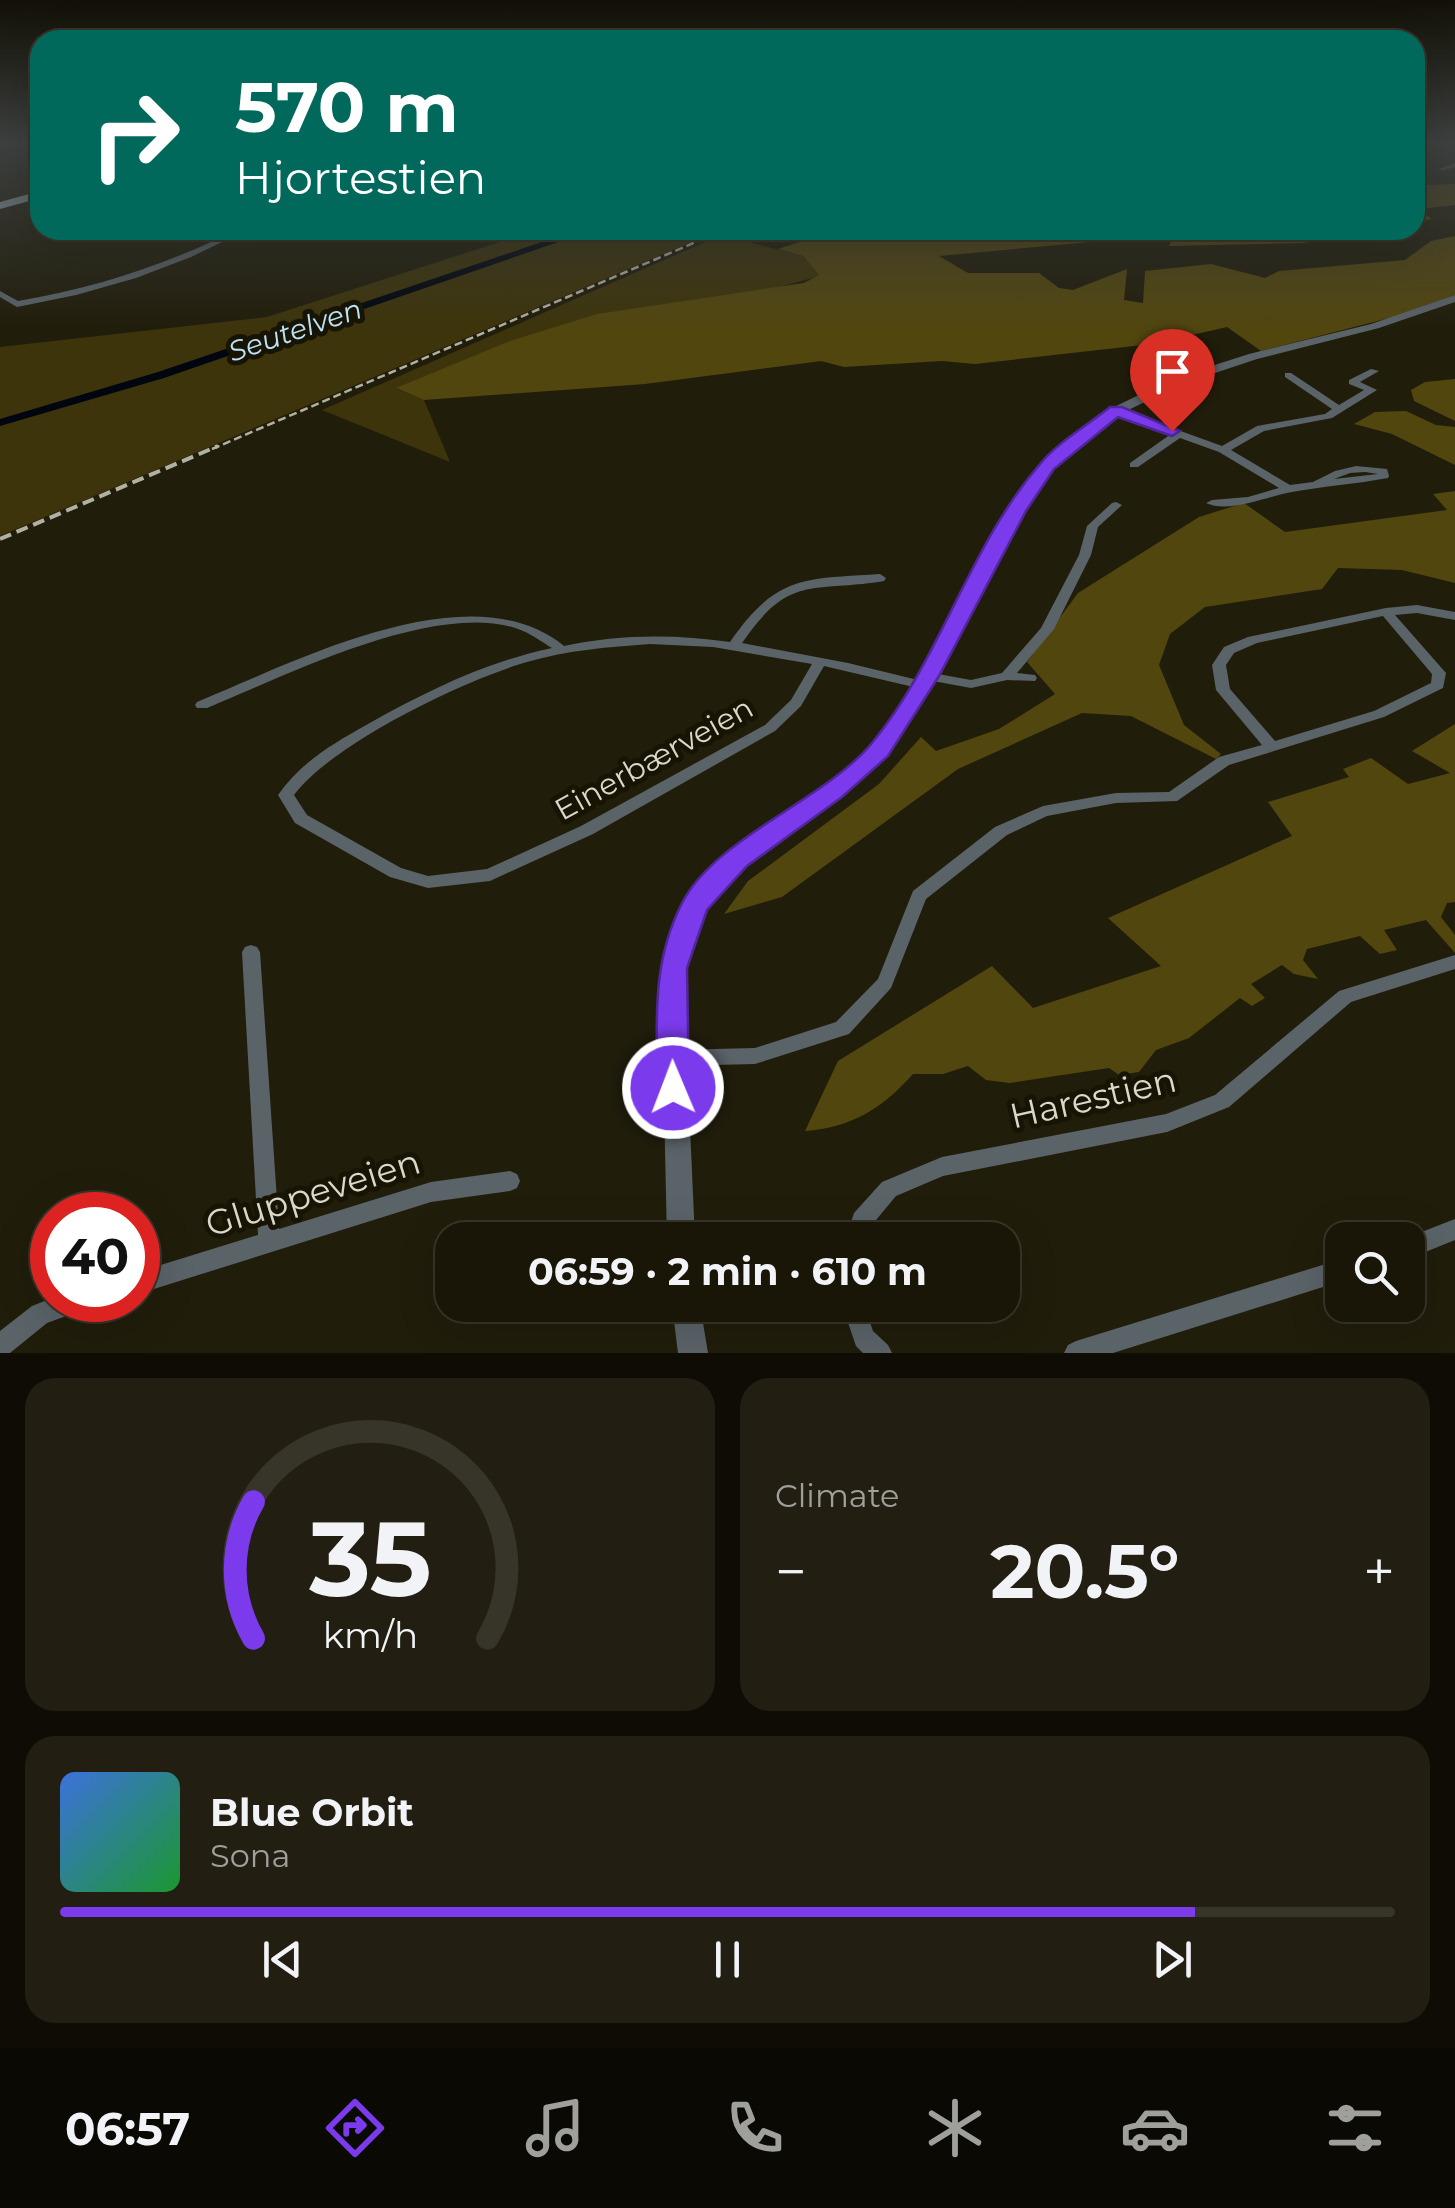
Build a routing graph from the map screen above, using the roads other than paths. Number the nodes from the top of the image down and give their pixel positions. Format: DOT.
graph roads {
  1 [pos="221,240"];
  2 [pos="0,292"];
  3 [pos="1455,298"];
  4 [pos="1374,370"];
  5 [pos="1288,375"];
  6 [pos="1338,380"];
  7 [pos="1352,382"];
  8 [pos="1340,410"];
  9 [pos="1116,411"];
  10 [pos="1178,434"];
  11 [pos="1223,450"];
  12 [pos="1134,465"];
  13 [pos="1314,486"];
  14 [pos="1288,490"];
  15 [pos="1212,503"];
  16 [pos="1116,505"];
  17 [pos="880,578"];
  18 [pos="1386,612"];
  19 [pos="1455,616"];
  20 [pos="734,645"];
  21 [pos="558,646"];
  22 [pos="820,662"];
  23 [pos="1007,676"];
  24 [pos="1030,678"];
  25 [pos="925,680"];
  26 [pos="202,705"];
  27 [pos="1272,747"];
  28 [pos="251,952"];
  29 [pos="1455,962"];
  30 [pos="672,1058"];
  31 [pos="510,1181"];
  32 [pos="679,1222"];
  33 [pos="861,1222"];
  34 [pos="1455,1229"];
  35 [pos="1425,1241"];
  36 [pos="268,1243"];
  37 [pos="160,1275"];
  38 [pos="1325,1275"];
  39 [pos="30,1322"];
  40 [pos="688,1322"];
  41 [pos="859,1322"];
  42 [pos="0,1346"];
  43 [pos="693,1353"];
  44 [pos="880,1353"];
  45 [pos="1076,1353"];
  1 -- 2 [label="street"];
  3 -- 9 [label="street"];
  4 -- 7 [label="street"];
  5 -- 8 [label="street"];
  6 -- 7 [label="street"];
  7 -- 8 [label="street"];
  8 -- 11 [label="street"];
  9 -- 10 [label="street"];
  9 -- 25 [label="street"];
  10 -- 11 [label="street"];
  10 -- 12 [label="street"];
  11 -- 14 [label="street"];
  13 -- 13 [label="street"];
  13 -- 14 [label="street"];
  14 -- 15 [label="street"];
  16 -- 23 [label="street"];
  17 -- 20 [label="street"];
  18 -- 19 [label="street"];
  18 -- 27 [label="street"];
  18 -- 27 [label="street"];
  20 -- 21 [label="street"];
  20 -- 22 [label="street"];
  21 -- 22 [label="street, Einerbærveien"];
  21 -- 26 [label="street"];
  22 -- 25 [label="street"];
  23 -- 24 [label="street"];
  23 -- 25 [label="street"];
  25 -- 30 [label="street"];
  27 -- 30 [label="street"];
  28 -- 36 [label="street"];
  29 -- 33 [label="street, Harestien"];
  30 -- 32 [label="street"];
  31 -- 36 [label="street, Gluppeveien"];
  34 -- 35 [label="street"];
  36 -- 37 [label="street, Gluppeveien"];
  38 -- 45 [label="street"];
  39 -- 42 [label="street"];
  40 -- 43 [label="street"];
  41 -- 44 [label="street"];
}
